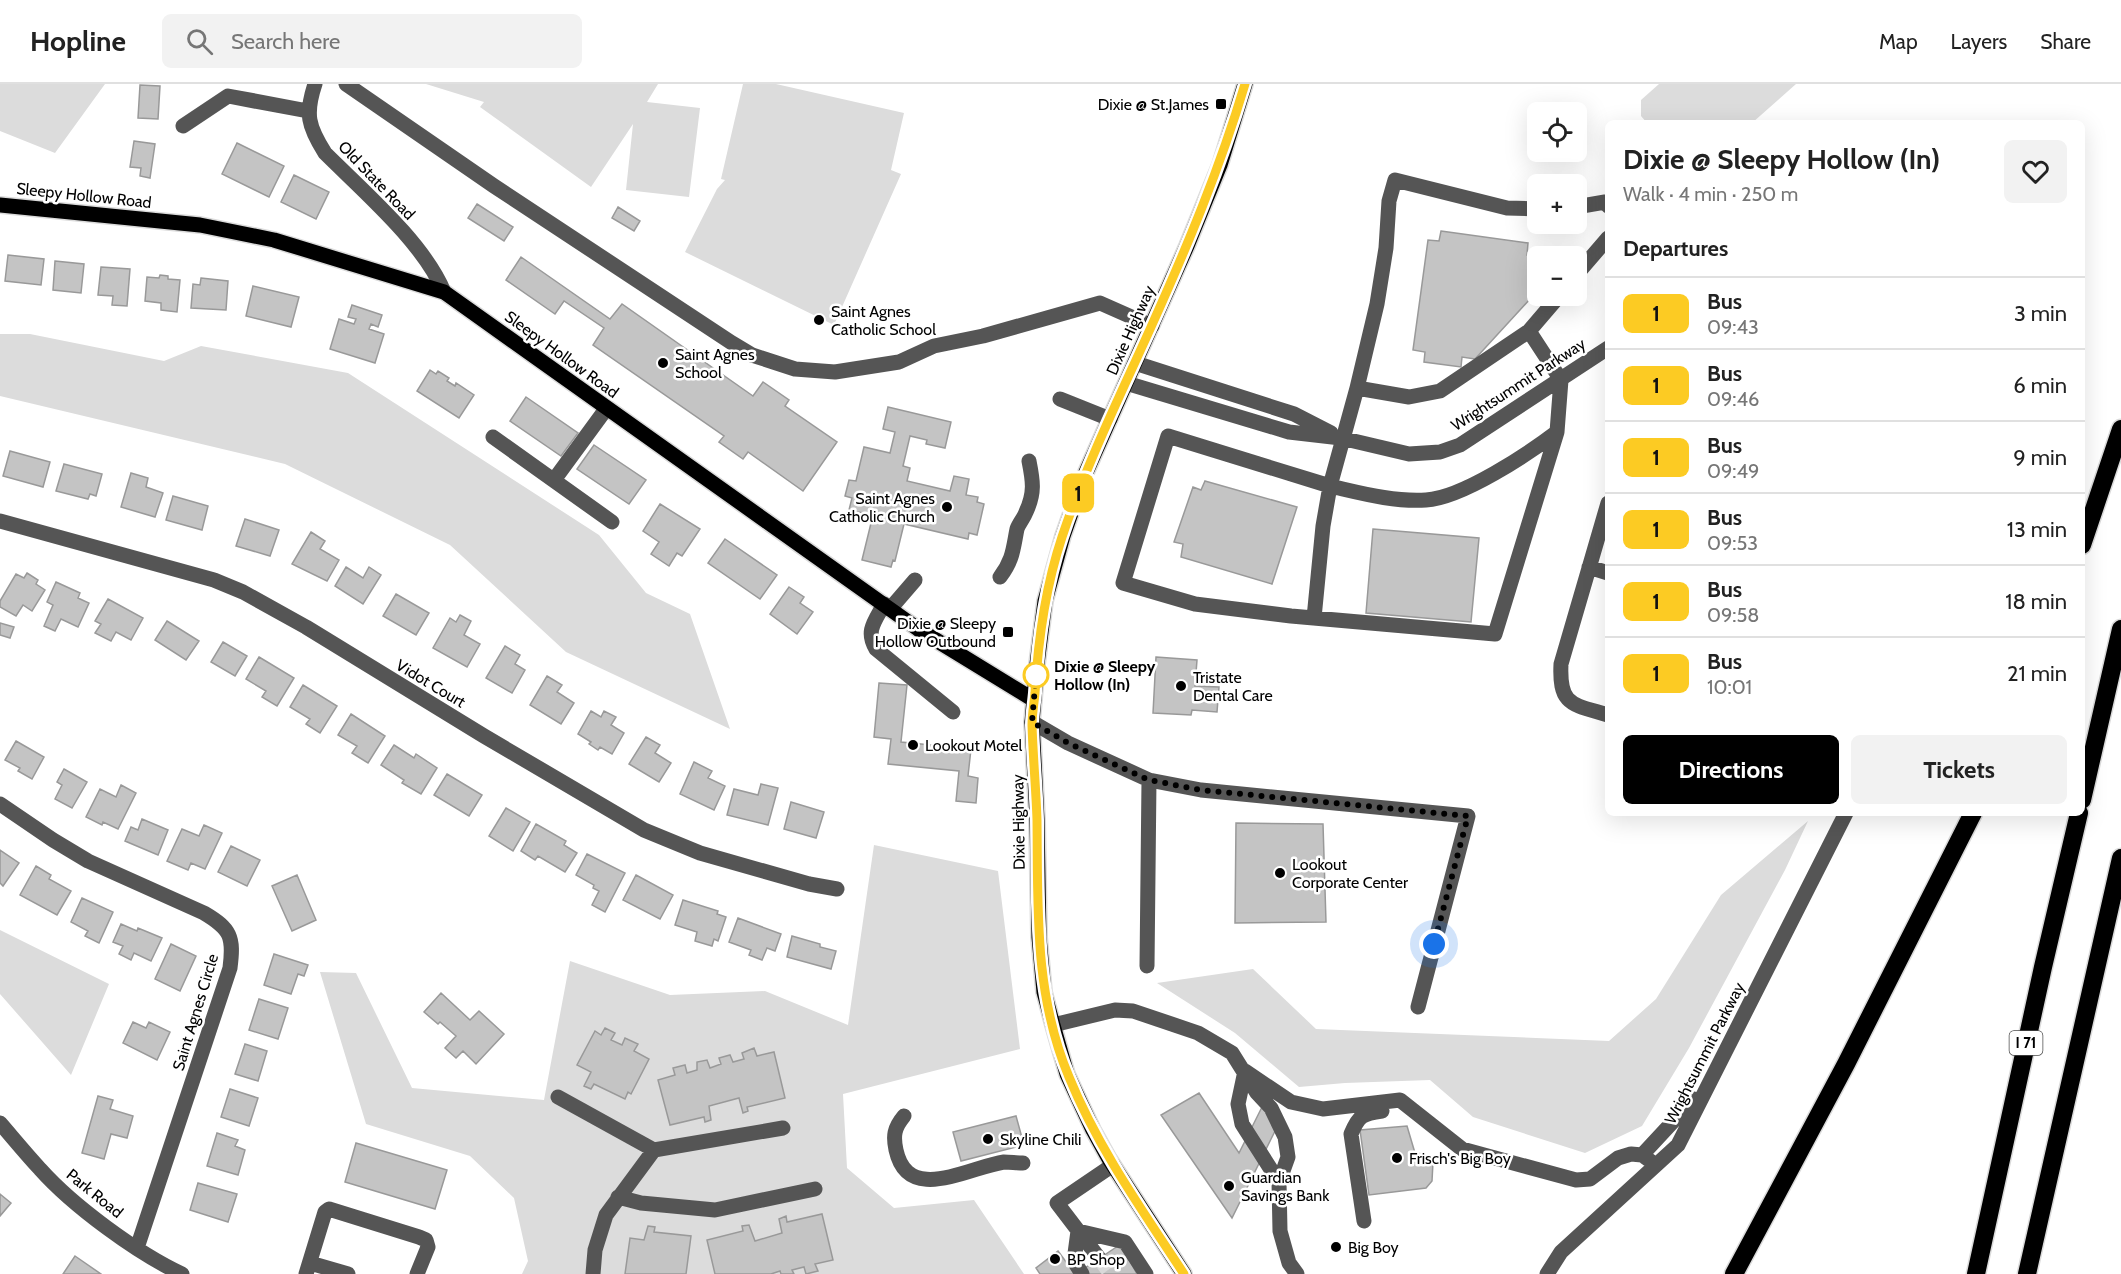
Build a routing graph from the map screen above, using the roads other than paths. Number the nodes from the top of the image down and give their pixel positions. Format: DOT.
graph roads {
  1 [pos="315,84"];
  2 [pos="346,84"];
  3 [pos="1245,84"];
  4 [pos="308,111"];
  5 [pos="183,126"];
  6 [pos="1605,202"];
  7 [pos="0,205"];
  8 [pos="1587,205"];
  9 [pos="1527,209"];
  10 [pos="1605,241"];
  11 [pos="1587,262"];
  12 [pos="444,292"];
  13 [pos="1550,306"];
  14 [pos="1152,326"];
  15 [pos="1529,331"];
  16 [pos="1605,350"];
  17 [pos="1135,363"];
  18 [pos="1561,380"];
  19 [pos="1126,383"];
  20 [pos="1357,388"];
  21 [pos="1060,399"];
  22 [pos="606,409"];
  23 [pos="1110,419"];
  24 [pos="2121,429"];
  25 [pos="1557,432"];
  26 [pos="493,437"];
  27 [pos="1341,438"];
  28 [pos="1029,461"];
  29 [pos="554,480"];
  30 [pos="1330,486"];
  31 [pos="1605,513"];
  32 [pos="0,521"];
  33 [pos="612,522"];
  34 [pos="2085,536"];
  35 [pos="1589,567"];
  36 [pos="1605,572"];
  37 [pos="1000,577"];
  38 [pos="915,580"];
  39 [pos="887,606"];
  40 [pos="1314,618"];
  41 [pos="2121,629"];
  42 [pos="1034,700"];
  43 [pos="953,712"];
  44 [pos="1605,714"];
  45 [pos="1032,722"];
  46 [pos="1149,780"];
  47 [pos="2085,787"];
  48 [pos="0,804"];
  49 [pos="1844,816"];
  50 [pos="1971,816"];
  51 [pos="2078,816"];
  52 [pos="2121,858"];
  53 [pos="837,889"];
  54 [pos="1147,966"];
  55 [pos="1418,1007"];
  56 [pos="1053,1025"];
  57 [pos="1245,1071"];
  58 [pos="1708,1083"];
  59 [pos="558,1097"];
  60 [pos="1408,1106"];
  61 [pos="904,1116"];
  62 [pos="0,1123"];
  63 [pos="783,1128"];
  64 [pos="654,1150"];
  65 [pos="1642,1155"];
  66 [pos="1023,1163"];
  67 [pos="1113,1165"];
  68 [pos="1656,1165"];
  69 [pos="1279,1182"];
  70 [pos="815,1188"];
  71 [pos="618,1197"];
  72 [pos="1364,1221"];
  73 [pos="1078,1231"];
  74 [pos="137,1248"];
  75 [pos="1100,1258"];
  76 [pos="308,1269"];
  77 [pos="180,1274"];
  78 [pos="348,1274"];
  79 [pos="417,1274"];
  80 [pos="593,1274"];
  81 [pos="1082,1274"];
  82 [pos="1146,1274"];
  83 [pos="1184,1274"];
  84 [pos="1297,1274"];
  85 [pos="1547,1274"];
  86 [pos="1734,1274"];
  87 [pos="1976,1274"];
  88 [pos="2027,1274"];
  1 -- 4 [label="street"];
  2 -- 14 [label="street"];
  3 -- 14 [label="main road, Dixie Highway"];
  4 -- 5 [label="street"];
  4 -- 12 [label="street, Old State Road"];
  6 -- 8 [label="street"];
  7 -- 12 [label="main road, Sleepy Hollow Road"];
  9 -- 20 [label="street"];
  10 -- 11 [label="street"];
  12 -- 22 [label="main road, Sleepy Hollow Road"];
  13 -- 15 [label="street"];
  14 -- 17 [label="main road, Dixie Highway"];
  15 -- 18 [label="street"];
  15 -- 20 [label="street"];
  16 -- 18 [label="street, Wrightsummit Parkway"];
  17 -- 19 [label="main road, Dixie Highway"];
  17 -- 27 [label="street, Wrightsummit Parkway"];
  18 -- 25 [label="street"];
  18 -- 27 [label="street, Wrightsummit Parkway"];
  19 -- 23 [label="main road, Dixie Highway"];
  19 -- 27 [label="street, Wrightsummit Parkway"];
  20 -- 27 [label="street"];
  21 -- 23 [label="street"];
  22 -- 29 [label="street"];
  22 -- 39 [label="main road, Sleepy Hollow Road"];
  23 -- 42 [label="main road, Dixie Highway"];
  24 -- 34 [label="highway"];
  25 -- 30 [label="street"];
  25 -- 40 [label="street"];
  26 -- 29 [label="street"];
  27 -- 30 [label="street"];
  28 -- 37 [label="street"];
  29 -- 33 [label="street"];
  30 -- 40 [label="street"];
  30 -- 40 [label="street"];
  31 -- 35 [label="street"];
  32 -- 53 [label="street, Vidot Court"];
  35 -- 36 [label="street"];
  35 -- 44 [label="street"];
  38 -- 39 [label="street"];
  39 -- 42 [label="main road, Sleepy Hollow Road"];
  39 -- 43 [label="street"];
  41 -- 47 [label="highway"];
  42 -- 45 [label="main road, Dixie Highway"];
  45 -- 46 [label="street"];
  45 -- 56 [label="main road, Dixie Highway"];
  46 -- 54 [label="street"];
  46 -- 55 [label="street"];
  48 -- 74 [label="street, Saint Agnes Circle"];
  49 -- 58 [label="street, Wrightsummit Parkway"];
  50 -- 86 [label="highway"];
  51 -- 87 [label="highway, I 71"];
  52 -- 88 [label="highway"];
  56 -- 57 [label="street"];
  56 -- 67 [label="main road, Dixie Highway"];
  57 -- 60 [label="street"];
  57 -- 69 [label="street"];
  57 -- 69 [label="street"];
  58 -- 65 [label="street"];
  58 -- 68 [label="street, Wrightsummit Parkway"];
  59 -- 64 [label="street"];
  60 -- 65 [label="street"];
  60 -- 72 [label="street"];
  61 -- 66 [label="street"];
  62 -- 74 [label="street, Park Road"];
  63 -- 64 [label="street"];
  64 -- 71 [label="street"];
  65 -- 68 [label="street"];
  67 -- 73 [label="street"];
  67 -- 83 [label="main road, Dixie Highway"];
  68 -- 85 [label="street, Wrightsummit Parkway"];
  69 -- 84 [label="street"];
  70 -- 71 [label="street"];
  71 -- 80 [label="street"];
  73 -- 75 [label="street"];
  73 -- 81 [label="street"];
  73 -- 82 [label="street"];
  74 -- 77 [label="street, Park Road"];
  76 -- 78 [label="street"];
  76 -- 79 [label="street"];
}
